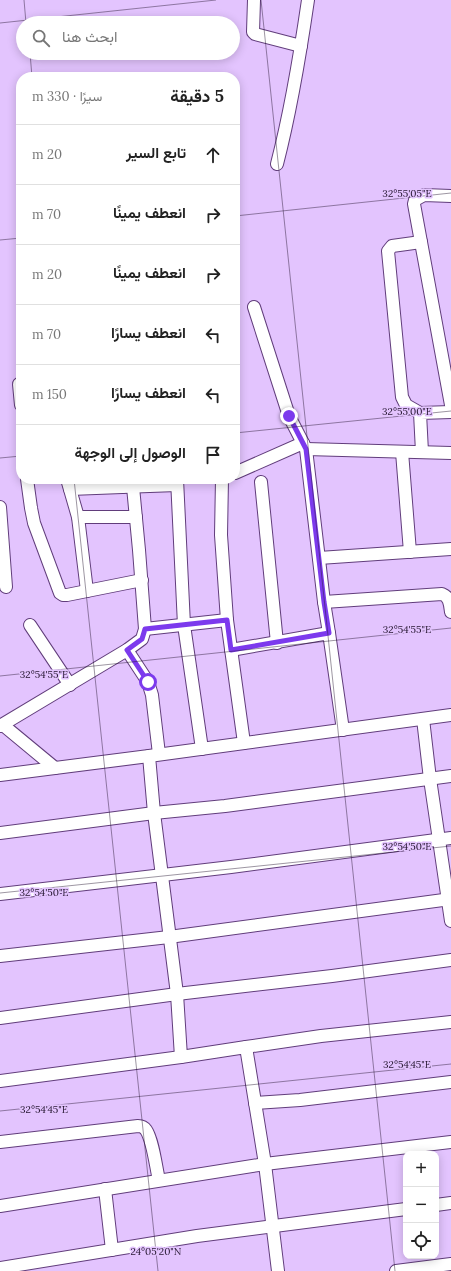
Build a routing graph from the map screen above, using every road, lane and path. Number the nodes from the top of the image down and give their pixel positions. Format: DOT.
graph roads {
  1 [pos="254,0"];
  2 [pos="308,0"];
  3 [pos="301,46"];
  4 [pos="277,164"];
  5 [pos="451,196"];
  6 [pos="421,242"];
  7 [pos="254,307"];
  8 [pos="451,405"];
  9 [pos="451,412"];
  10 [pos="420,413"];
  11 [pos="305,446"];
  12 [pos="402,452"];
  13 [pos="422,452"];
  14 [pos="451,453"];
  15 [pos="240,471"];
  16 [pos="261,482"];
  17 [pos="29,484"];
  18 [pos="69,484"];
  19 [pos="125,484"];
  20 [pos="177,484"];
  21 [pos="222,484"];
  22 [pos="0,507"];
  23 [pos="78,517"];
  24 [pos="136,517"];
  25 [pos="1,536"];
  26 [pos="451,548"];
  27 [pos="410,552"];
  28 [pos="319,558"];
  29 [pos="142,580"];
  30 [pos="6,587"];
  31 [pos="87,591"];
  32 [pos="324,602"];
  33 [pos="451,612"];
  34 [pos="227,620"];
  35 [pos="184,625"];
  36 [pos="30,626"];
  37 [pos="145,629"];
  38 [pos="329,633"];
  39 [pos="277,643"];
  40 [pos="127,650"];
  41 [pos="231,650"];
  42 [pos="70,684"];
  43 [pos="451,715"];
  44 [pos="423,719"];
  45 [pos="1,726"];
  46 [pos="343,730"];
  47 [pos="244,743"];
  48 [pos="202,749"];
  49 [pos="154,755"];
  50 [pos="55,768"];
  51 [pos="0,775"];
  52 [pos="451,776"];
  53 [pos="430,779"];
  54 [pos="154,813"];
  55 [pos="0,833"];
  56 [pos="451,838"];
  57 [pos="439,840"];
  58 [pos="162,875"];
  59 [pos="0,894"];
  60 [pos="450,899"];
  61 [pos="451,922"];
  62 [pos="170,937"];
  63 [pos="0,956"];
  64 [pos="451,960"];
  65 [pos="177,994"];
  66 [pos="0,1018"];
  67 [pos="451,1022"];
  68 [pos="246,1047"];
  69 [pos="181,1056"];
  70 [pos="0,1081"];
  71 [pos="451,1082"];
  72 [pos="255,1104"];
  73 [pos="0,1142"];
  74 [pos="451,1142"];
  75 [pos="265,1164"];
  76 [pos="159,1180"];
  77 [pos="105,1189"];
  78 [pos="451,1203"];
  79 [pos="439,1205"];
  80 [pos="0,1206"];
  81 [pos="403,1209"];
  82 [pos="273,1226"];
  83 [pos="112,1250"];
  84 [pos="451,1264"];
  85 [pos="0,1268"];
  86 [pos="278,1271"];
  87 [pos="396,1271"];
  1 -- 3 [label="street"];
  2 -- 3 [label="street"];
  3 -- 4 [label="street"];
  5 -- 6 [label="street"];
  6 -- 8 [label="street"];
  6 -- 10 [label="street"];
  7 -- 11 [label="street"];
  9 -- 10 [label="street"];
  10 -- 13 [label="street"];
  11 -- 12 [label="street"];
  11 -- 15 [label="street"];
  11 -- 28 [label="street"];
  12 -- 13 [label="street"];
  12 -- 27 [label="street"];
  13 -- 14 [label="street"];
  16 -- 39 [label="street"];
  17 -- 31 [label="street"];
  18 -- 19 [label="street"];
  18 -- 23 [label="street"];
  19 -- 24 [label="street"];
  20 -- 35 [label="street"];
  21 -- 34 [label="street"];
  22 -- 25 [label="street"];
  23 -- 24 [label="street"];
  23 -- 31 [label="street"];
  24 -- 29 [label="street"];
  25 -- 30 [label="street"];
  26 -- 27 [label="street"];
  27 -- 28 [label="street"];
  28 -- 32 [label="street"];
  29 -- 31 [label="street"];
  29 -- 37 [label="street"];
  32 -- 33 [label="street"];
  32 -- 38 [label="street"];
  34 -- 35 [label="street"];
  34 -- 41 [label="street"];
  35 -- 37 [label="street"];
  35 -- 48 [label="street"];
  36 -- 42 [label="street"];
  37 -- 40 [label="street"];
  38 -- 39 [label="street"];
  38 -- 46 [label="street"];
  39 -- 41 [label="street"];
  40 -- 42 [label="street"];
  40 -- 49 [label="street"];
  41 -- 47 [label="street"];
  42 -- 45 [label="street"];
  43 -- 44 [label="street"];
  44 -- 46 [label="street"];
  44 -- 53 [label="street"];
  45 -- 50 [label="street"];
  46 -- 47 [label="street"];
  47 -- 48 [label="street"];
  48 -- 49 [label="street"];
  49 -- 50 [label="street"];
  49 -- 54 [label="street"];
  50 -- 51 [label="street"];
  52 -- 53 [label="street"];
  53 -- 54 [label="street"];
  53 -- 57 [label="street"];
  54 -- 55 [label="street"];
  54 -- 58 [label="street"];
  56 -- 57 [label="street"];
  57 -- 58 [label="street"];
  57 -- 60 [label="street"];
  58 -- 59 [label="street"];
  58 -- 62 [label="street"];
  60 -- 61 [label="street"];
  60 -- 62 [label="street"];
  62 -- 63 [label="street"];
  62 -- 65 [label="street"];
  64 -- 65 [label="street"];
  65 -- 66 [label="street"];
  65 -- 69 [label="street"];
  67 -- 68 [label="street"];
  68 -- 69 [label="street"];
  68 -- 72 [label="street"];
  69 -- 70 [label="street"];
  71 -- 72 [label="street"];
  72 -- 75 [label="street"];
  73 -- 76 [label="street"];
  74 -- 75 [label="street"];
  75 -- 76 [label="street"];
  75 -- 82 [label="street"];
  76 -- 77 [label="street"];
  77 -- 80 [label="street"];
  77 -- 83 [label="street"];
  78 -- 79 [label="street"];
  81 -- 82 [label="street"];
  82 -- 83 [label="street"];
  82 -- 86 [label="street"];
  83 -- 85 [label="street"];
  84 -- 87 [label="street"];
}
